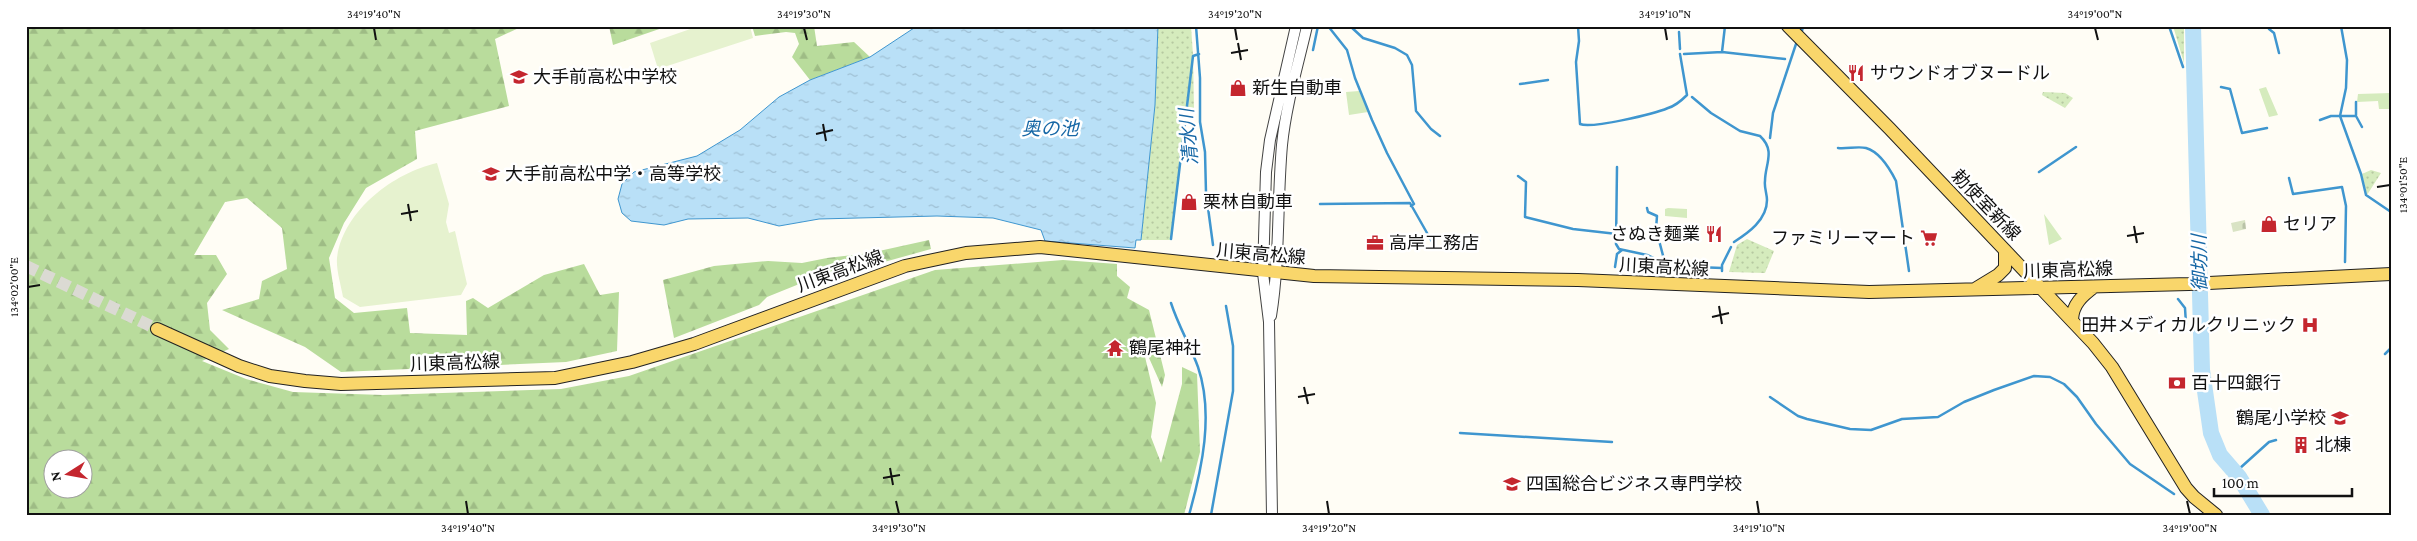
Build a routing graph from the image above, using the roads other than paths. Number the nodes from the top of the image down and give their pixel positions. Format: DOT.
graph roads {
  1 [pos="1296,26"];
  2 [pos="1308,26"];
  3 [pos="1788,26"];
  4 [pos="2005,250"];
  5 [pos="1262,273"];
  6 [pos="1276,274"];
  7 [pos="2391,274"];
  8 [pos="2094,287"];
  9 [pos="2043,289"];
  10 [pos="1974,290"];
  11 [pos="2072,319"];
  12 [pos="1270,322"];
  13 [pos="157,329"];
  14 [pos="1272,515"];
  15 [pos="2216,515"];
  1 -- 5 [label="street"];
  2 -- 6 [label="street"];
  3 -- 4 [label="main road, 勅使室新線"];
  4 -- 9 [label="main road, 勅使室新線"];
  4 -- 10 [label="main road"];
  5 -- 6 [label="main road, 川東高松線"];
  5 -- 12 [label="street"];
  5 -- 13 [label="main road, 川東高松線"];
  6 -- 10 [label="main road, 川東高松線"];
  6 -- 12 [label="street"];
  7 -- 8 [label="main road, 川東高松線"];
  8 -- 9 [label="main road, 川東高松線"];
  8 -- 11 [label="main road"];
  9 -- 10 [label="main road, 川東高松線"];
  9 -- 11 [label="main road, 勅使室新線"];
  11 -- 15 [label="main road, 勅使室新線"];
  12 -- 14 [label="street"];
}
